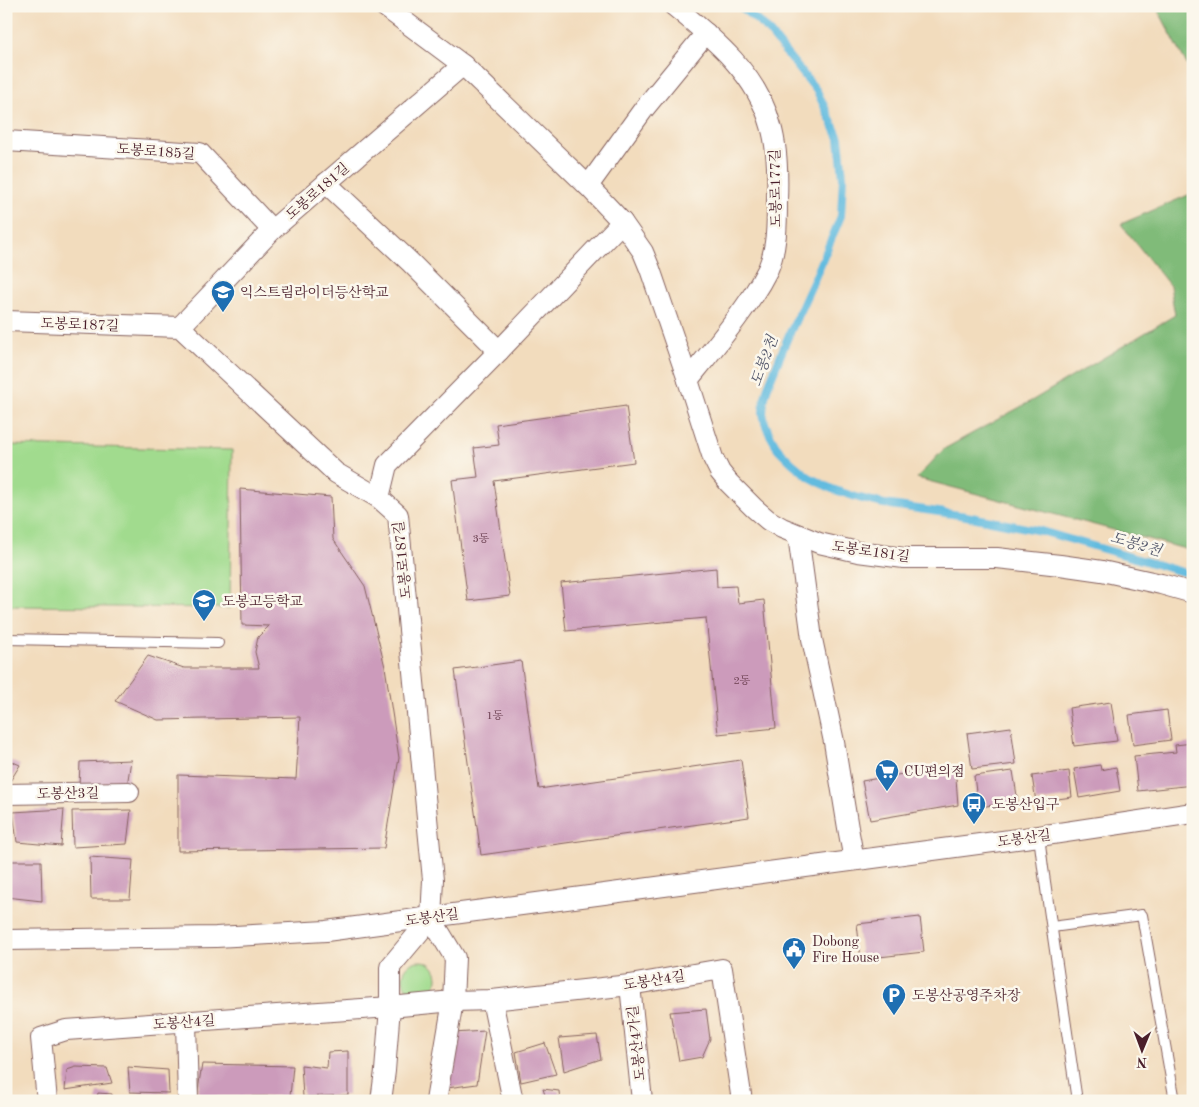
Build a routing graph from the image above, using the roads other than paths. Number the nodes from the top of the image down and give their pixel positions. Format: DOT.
graph roads {
  1 [pos="384,6"];
  2 [pos="674,6"];
  3 [pos="706,33"];
  4 [pos="464,65"];
  5 [pos="6,141"];
  6 [pos="326,183"];
  7 [pos="588,186"];
  8 [pos="622,222"];
  9 [pos="272,230"];
  10 [pos="6,321"];
  11 [pos="180,327"];
  12 [pos="499,351"];
  13 [pos="688,380"];
  14 [pos="379,498"];
  15 [pos="798,535"];
  16 [pos="1193,593"];
  17 [pos="6,639"];
  18 [pos="218,643"];
  19 [pos="129,792"];
  20 [pos="6,794"];
  21 [pos="1193,813"];
  22 [pos="1039,836"];
  23 [pos="854,860"];
  24 [pos="431,918"];
  25 [pos="1052,927"];
  26 [pos="6,940"];
  27 [pos="630,985"];
  28 [pos="492,1000"];
  29 [pos="453,1001"];
  30 [pos="390,1007"];
  31 [pos="186,1022"];
  32 [pos="48,1101"];
  33 [pos="188,1101"];
  34 [pos="381,1101"];
  35 [pos="436,1101"];
  36 [pos="514,1101"];
  37 [pos="642,1101"];
  38 [pos="742,1101"];
  39 [pos="1077,1101"];
  40 [pos="1174,1101"];
  1 -- 4 [label="street, 도봉로181길"];
  2 -- 3 [label="street, 도봉로177길"];
  3 -- 7 [label="street"];
  3 -- 13 [label="street, 도봉로177길"];
  4 -- 6 [label="street, 도봉로181길"];
  4 -- 7 [label="street, 도봉로181길"];
  5 -- 9 [label="street, 도봉로185길"];
  6 -- 9 [label="street, 도봉로181길"];
  6 -- 12 [label="street"];
  7 -- 8 [label="street, 도봉로181길"];
  8 -- 12 [label="street"];
  8 -- 13 [label="street, 도봉로181길"];
  9 -- 11 [label="street, 도봉로181길"];
  10 -- 11 [label="street, 도봉로187길"];
  11 -- 14 [label="street, 도봉로187길"];
  12 -- 14 [label="street"];
  13 -- 15 [label="street, 도봉로181길"];
  14 -- 24 [label="street, 도봉로187길"];
  15 -- 16 [label="street, 도봉로181길"];
  15 -- 23 [label="street"];
  17 -- 18 [label="lane"];
  19 -- 20 [label="street, 도봉산3길"];
  21 -- 22 [label="street, 도봉산길"];
  22 -- 23 [label="street, 도봉산길"];
  22 -- 25 [label="lane"];
  23 -- 24 [label="street, 도봉산길"];
  24 -- 26 [label="street, 도봉산길"];
  24 -- 29 [label="street"];
  24 -- 30 [label="street"];
  25 -- 39 [label="lane"];
  25 -- 40 [label="lane"];
  27 -- 28 [label="street, 도봉산4길"];
  27 -- 37 [label="street, 도봉산4가길"];
  27 -- 38 [label="street, 도봉산4길"];
  28 -- 29 [label="street, 도봉산4길"];
  28 -- 36 [label="street"];
  29 -- 30 [label="street, 도봉산4길"];
  29 -- 35 [label="street"];
  30 -- 31 [label="street, 도봉산4길"];
  30 -- 34 [label="street"];
  31 -- 32 [label="street, 도봉산4길"];
  31 -- 33 [label="street"];
}
